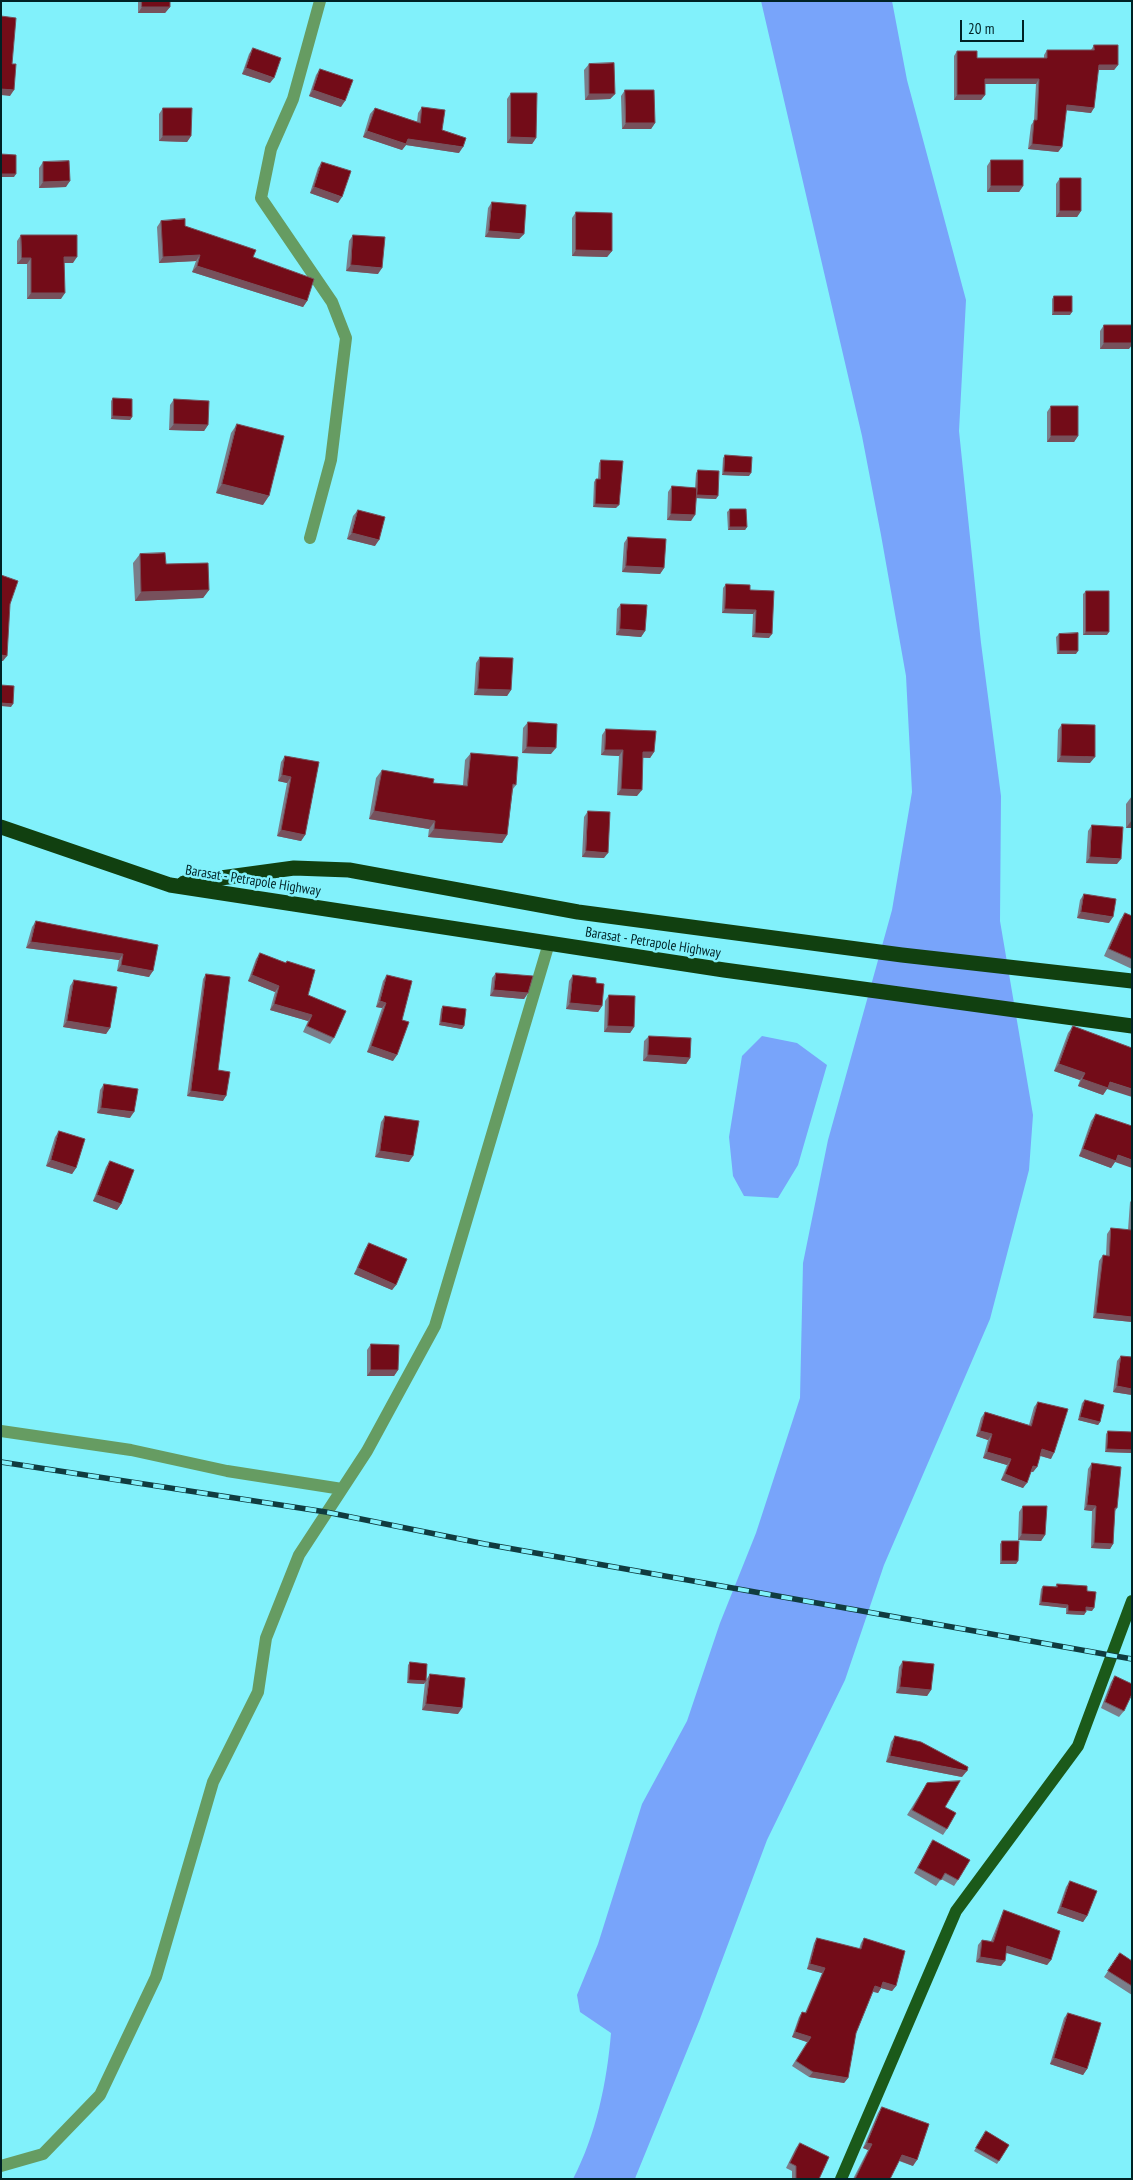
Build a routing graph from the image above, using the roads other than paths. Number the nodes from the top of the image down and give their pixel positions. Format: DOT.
graph roads {
  1 [pos="320,1"];
  2 [pos="310,538"];
  3 [pos="1,827"];
  4 [pos="170,885"];
  5 [pos="550,943"];
  6 [pos="1128,980"];
  7 [pos="1132,1026"];
  8 [pos="1,1431"];
  9 [pos="342,1489"];
  10 [pos="1132,1601"];
  11 [pos="1,2166"];
  12 [pos="841,2179"];
  1 -- 2 [label="street"];
  3 -- 4 [label="highway, Barasat - Petrapole Highway"];
  4 -- 5 [label="highway, Barasat - Petrapole Highway"];
  4 -- 6 [label="highway, Barasat - Petrapole Highway"];
  5 -- 7 [label="highway, Barasat - Petrapole Highway"];
  5 -- 9 [label="street"];
  8 -- 9 [label="street"];
  9 -- 11 [label="street"];
  10 -- 12 [label="main road"];
}
